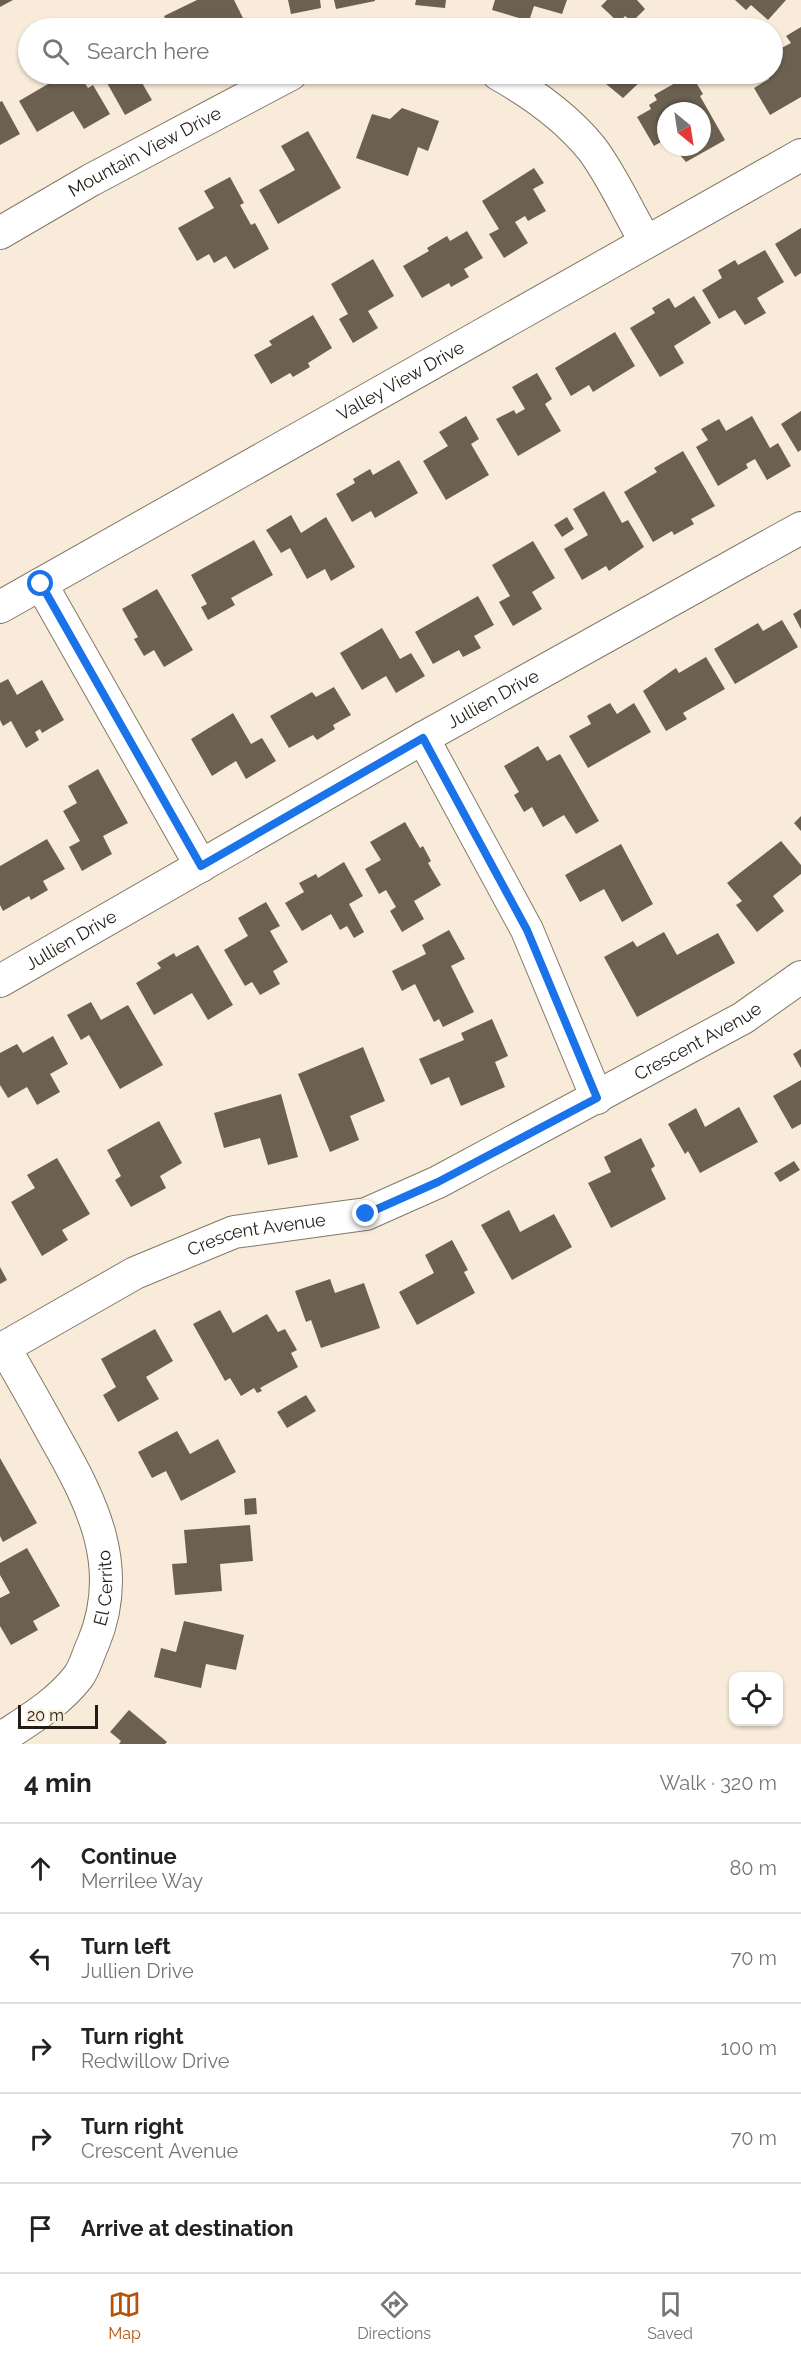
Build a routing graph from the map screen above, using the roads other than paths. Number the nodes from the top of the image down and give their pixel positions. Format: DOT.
graph roads {
  1 [pos="272,84"];
  2 [pos="516,84"];
  3 [pos="801,155"];
  4 [pos="0,233"];
  5 [pos="646,242"];
  6 [pos="801,528"];
  7 [pos="41,584"];
  8 [pos="0,607"];
  9 [pos="423,738"];
  10 [pos="201,866"];
  11 [pos="801,977"];
  12 [pos="0,981"];
  13 [pos="597,1098"];
  14 [pos="2,1349"];
  15 [pos="0,1739"];
  1 -- 4 [label="street, Mountain View Drive"];
  2 -- 5 [label="street"];
  3 -- 5 [label="street, Valley View Drive"];
  5 -- 7 [label="street, Valley View Drive"];
  6 -- 9 [label="street, Jullien Drive"];
  7 -- 8 [label="street, Valley View Drive"];
  7 -- 10 [label="street"];
  9 -- 10 [label="street, Jullien Drive"];
  9 -- 13 [label="street"];
  10 -- 12 [label="street, Jullien Drive"];
  11 -- 13 [label="street, Crescent Avenue"];
  13 -- 14 [label="street, Crescent Avenue"];
  14 -- 15 [label="street, El Cerrito"];
}
